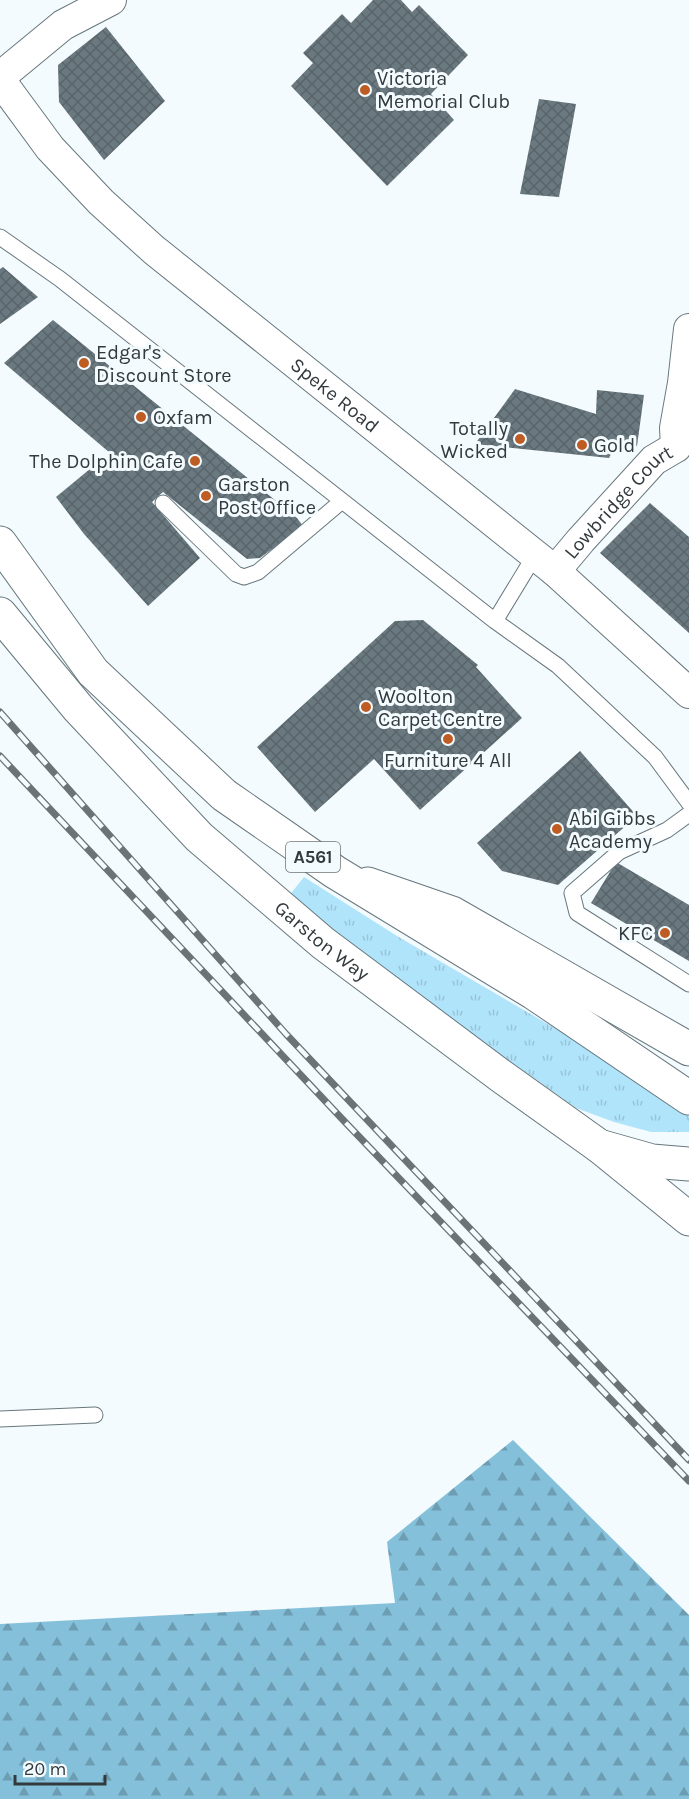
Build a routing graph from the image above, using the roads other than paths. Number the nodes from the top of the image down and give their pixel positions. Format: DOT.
graph roads {
  1 [pos="111,0"];
  2 [pos="0,78"];
  3 [pos="0,237"];
  4 [pos="689,329"];
  5 [pos="682,449"];
  6 [pos="342,501"];
  7 [pos="163,503"];
  8 [pos="0,543"];
  9 [pos="545,563"];
  10 [pos="0,614"];
  11 [pos="495,621"];
  12 [pos="689,693"];
  13 [pos="689,803"];
  14 [pos="689,814"];
  15 [pos="335,872"];
  16 [pos="689,984"];
  17 [pos="689,1049"];
  18 [pos="689,1098"];
  19 [pos="599,1146"];
  20 [pos="689,1164"];
  21 [pos="689,1219"];
  22 [pos="95,1415"];
  23 [pos="0,1419"];
  1 -- 2 [label="street"];
  2 -- 9 [label="street, Speke Road"];
  3 -- 6 [label="lane"];
  4 -- 5 [label="street"];
  5 -- 9 [label="street, Lowbridge Court"];
  6 -- 7 [label="lane"];
  6 -- 11 [label="lane"];
  8 -- 15 [label="main road, A561"];
  9 -- 11 [label="lane"];
  9 -- 12 [label="street, Speke Road"];
  10 -- 19 [label="main road, Garston Way"];
  11 -- 13 [label="lane"];
  14 -- 16 [label="lane"];
  15 -- 17 [label="main road, A561"];
  15 -- 18 [label="main road, A561"];
  19 -- 20 [label="main road"];
  19 -- 21 [label="main road, Garston Way"];
  22 -- 23 [label="lane"];
}
